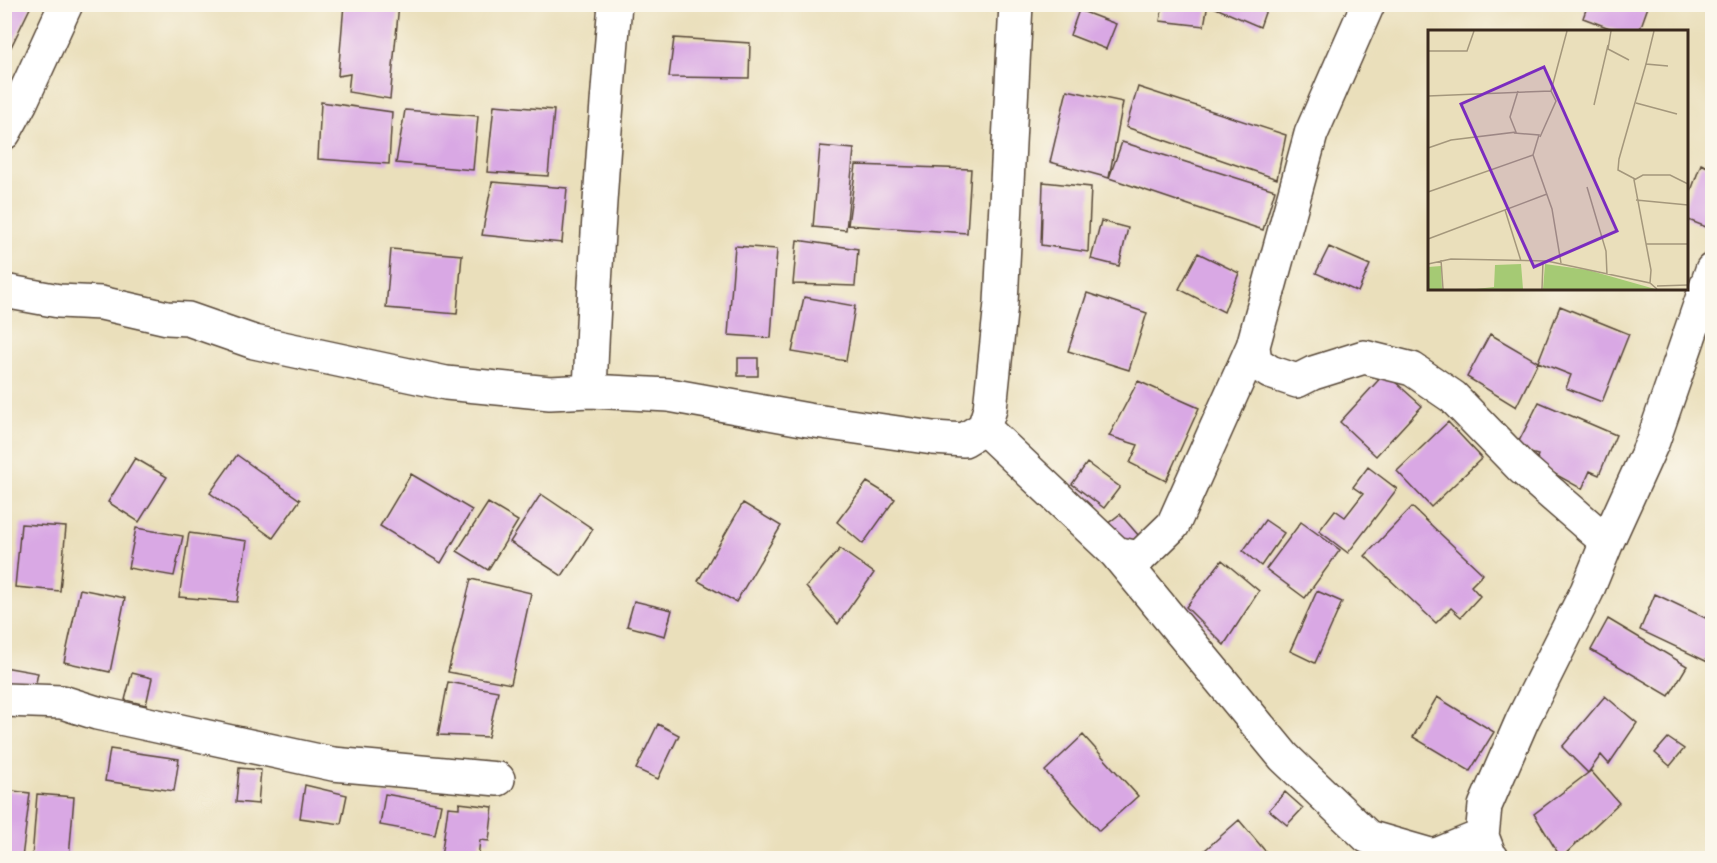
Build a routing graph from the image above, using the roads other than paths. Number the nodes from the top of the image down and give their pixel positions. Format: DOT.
graph roads {
  1 [pos="66,4"];
  2 [pos="615,4"];
  3 [pos="1016,4"];
  4 [pos="1368,4"];
  5 [pos="13,98"];
  6 [pos="4,133"];
  7 [pos="1713,270"];
  8 [pos="4,291"];
  9 [pos="1253,346"];
  10 [pos="590,391"];
  11 [pos="984,428"];
  12 [pos="1607,542"];
  13 [pos="1116,553"];
  14 [pos="4,700"];
  15 [pos="498,779"];
  16 [pos="1487,847"];
  1 -- 5 [label="street"];
  2 -- 10 [label="street"];
  3 -- 11 [label="street"];
  4 -- 9 [label="street"];
  5 -- 6 [label="street"];
  7 -- 12 [label="street"];
  8 -- 10 [label="street"];
  9 -- 12 [label="street"];
  9 -- 13 [label="street"];
  10 -- 11 [label="street"];
  11 -- 13 [label="street"];
  12 -- 16 [label="street"];
  13 -- 16 [label="street"];
  14 -- 15 [label="street"];
}
